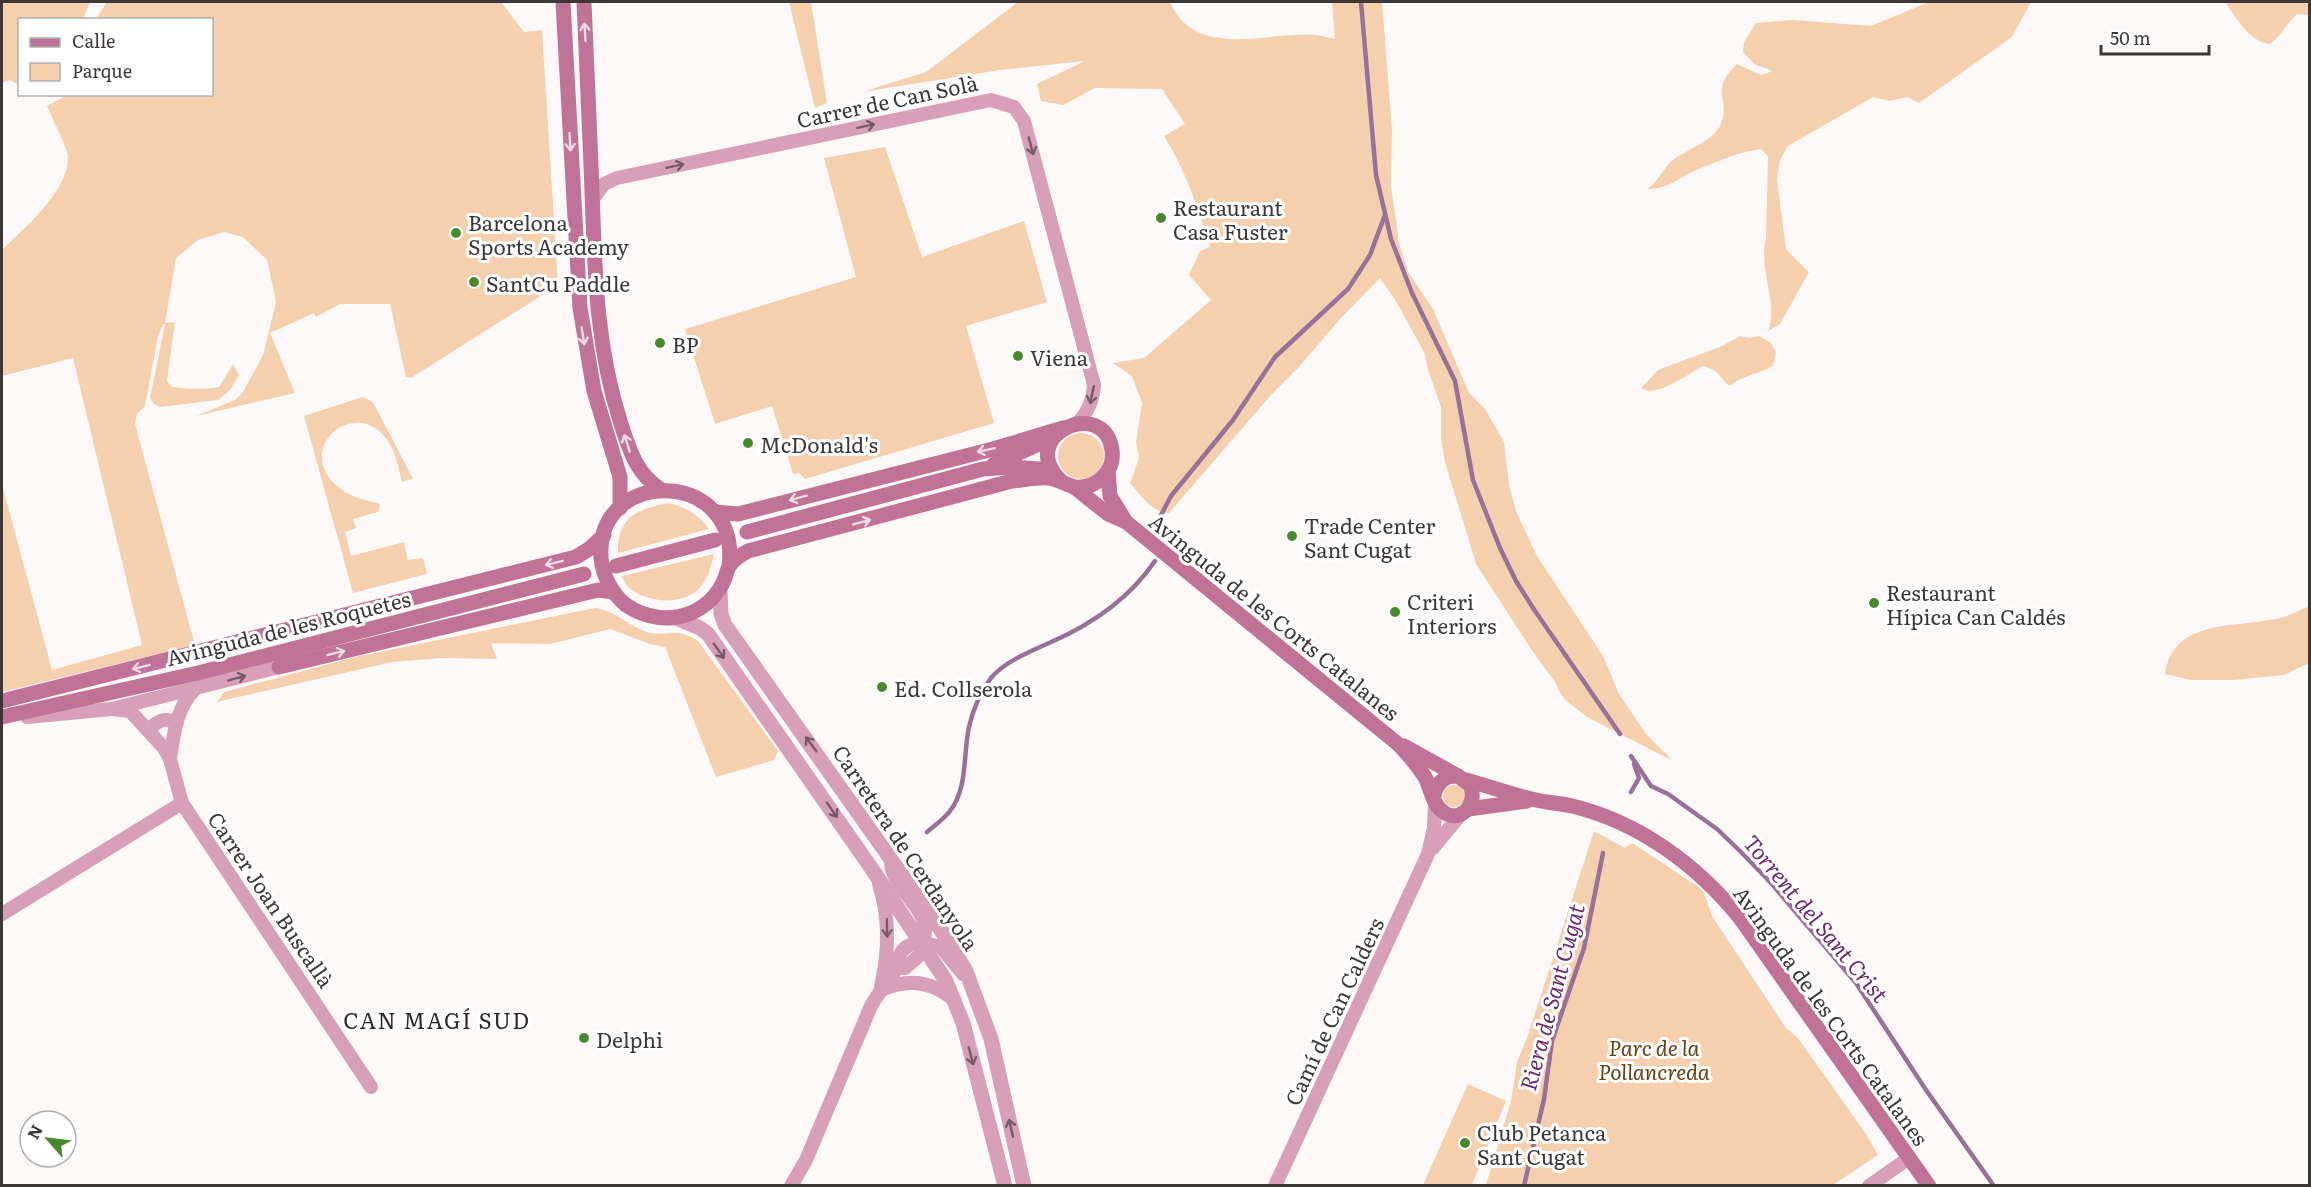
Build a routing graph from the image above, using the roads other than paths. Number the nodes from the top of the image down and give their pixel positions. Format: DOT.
graph roads {
  1 [pos="564,2"];
  2 [pos="584,3"];
  3 [pos="592,200"];
  4 [pos="1065,429"];
  5 [pos="983,469"];
  6 [pos="1108,471"];
  7 [pos="1062,479"];
  8 [pos="660,489"];
  9 [pos="620,508"];
  10 [pos="715,512"];
  11 [pos="1131,526"];
  12 [pos="747,532"];
  13 [pos="604,535"];
  14 [pos="715,540"];
  15 [pos="616,566"];
  16 [pos="729,566"];
  17 [pos="584,574"];
  18 [pos="720,590"];
  19 [pos="614,592"];
  20 [pos="674,617"];
  21 [pos="279,667"];
  22 [pos="195,689"];
  23 [pos="2,701"];
  24 [pos="112,709"];
  25 [pos="2,718"];
  26 [pos="177,722"];
  27 [pos="148,730"];
  28 [pos="1398,744"];
  29 [pos="170,759"];
  30 [pos="1462,778"];
  31 [pos="1435,799"];
  32 [pos="1536,800"];
  33 [pos="182,802"];
  34 [pos="1464,812"];
  35 [pos="1428,854"];
  36 [pos="891,862"];
  37 [pos="874,872"];
  38 [pos="2,914"];
  39 [pos="923,943"];
  40 [pos="970,983"];
  41 [pos="880,991"];
  42 [pos="954,1000"];
  43 [pos="371,1087"];
  44 [pos="1909,1158"];
  45 [pos="791,1185"];
  46 [pos="1005,1185"];
  47 [pos="1024,1185"];
  48 [pos="1275,1185"];
  49 [pos="1869,1185"];
  50 [pos="1929,1185"];
  1 -- 9 [label="main road, one-way"];
  3 -- 2 [label="main road, one-way"];
  3 -- 4 [label="street, Carrer de Can Solà, one-way"];
  8 -- 3 [label="main road, one-way"];
  4 -- 5 [label="main road"];
  4 -- 6 [label="main road"];
  4 -- 7 [label="main road"];
  4 -- 10 [label="main road, one-way"];
  5 -- 7 [label="main road"];
  5 -- 12 [label="main road"];
  6 -- 7 [label="main road"];
  6 -- 11 [label="main road, Avinguda de les Corts Catalanes"];
  7 -- 11 [label="main road, Avinguda de les Corts Catalanes"];
  16 -- 7 [label="main road, one-way"];
  8 -- 9 [label="main road"];
  8 -- 10 [label="main road"];
  9 -- 13 [label="main road"];
  10 -- 16 [label="main road"];
  11 -- 28 [label="main road, Avinguda de les Corts Catalanes"];
  13 -- 19 [label="main road"];
  13 -- 23 [label="main road, one-way"];
  14 -- 15 [label="main road"];
  16 -- 18 [label="main road"];
  17 -- 25 [label="main road, Avinguda de les Roquetes"];
  18 -- 20 [label="main road"];
  36 -- 18 [label="street, Carretera de Cerdanyola, one-way"];
  19 -- 20 [label="main road"];
  21 -- 19 [label="main road, one-way"];
  20 -- 37 [label="street, Carretera de Cerdanyola, one-way"];
  22 -- 21 [label="street, one-way"];
  22 -- 24 [label="street"];
  22 -- 26 [label="street, Carrer Joan Buscallà"];
  24 -- 25 [label="street"];
  24 -- 27 [label="street, Carrer Joan Buscallà"];
  26 -- 27 [label="street"];
  26 -- 29 [label="street, Carrer Joan Buscallà"];
  27 -- 29 [label="street, Carrer Joan Buscallà"];
  28 -- 30 [label="main road, Avinguda de les Corts Catalanes"];
  28 -- 31 [label="main road, Avinguda de les Corts Catalanes"];
  29 -- 33 [label="street, Carrer Joan Buscallà"];
  30 -- 31 [label="main road"];
  30 -- 32 [label="main road, Avinguda de les Corts Catalanes"];
  30 -- 34 [label="main road"];
  31 -- 34 [label="main road"];
  31 -- 35 [label="street, Camí de Can Calders"];
  32 -- 34 [label="main road, Avinguda de les Corts Catalanes"];
  32 -- 44 [label="main road, Avinguda de les Corts Catalanes"];
  33 -- 38 [label="street"];
  33 -- 43 [label="street, Carrer Joan Buscallà"];
  34 -- 35 [label="street, Camí de Can Calders"];
  35 -- 48 [label="street, Camí de Can Calders"];
  36 -- 39 [label="street"];
  36 -- 40 [label="street, Carretera de Cerdanyola"];
  37 -- 39 [label="street, Carretera de Cerdanyola"];
  37 -- 41 [label="street, one-way"];
  39 -- 40 [label="street"];
  39 -- 41 [label="street"];
  39 -- 42 [label="street, Carretera de Cerdanyola"];
  47 -- 40 [label="street, Carretera de Cerdanyola, one-way"];
  41 -- 42 [label="street"];
  41 -- 45 [label="street"];
  42 -- 46 [label="street, Carretera de Cerdanyola, one-way"];
  44 -- 49 [label="street"];
  44 -- 50 [label="main road, Avinguda de les Corts Catalanes"];
}
